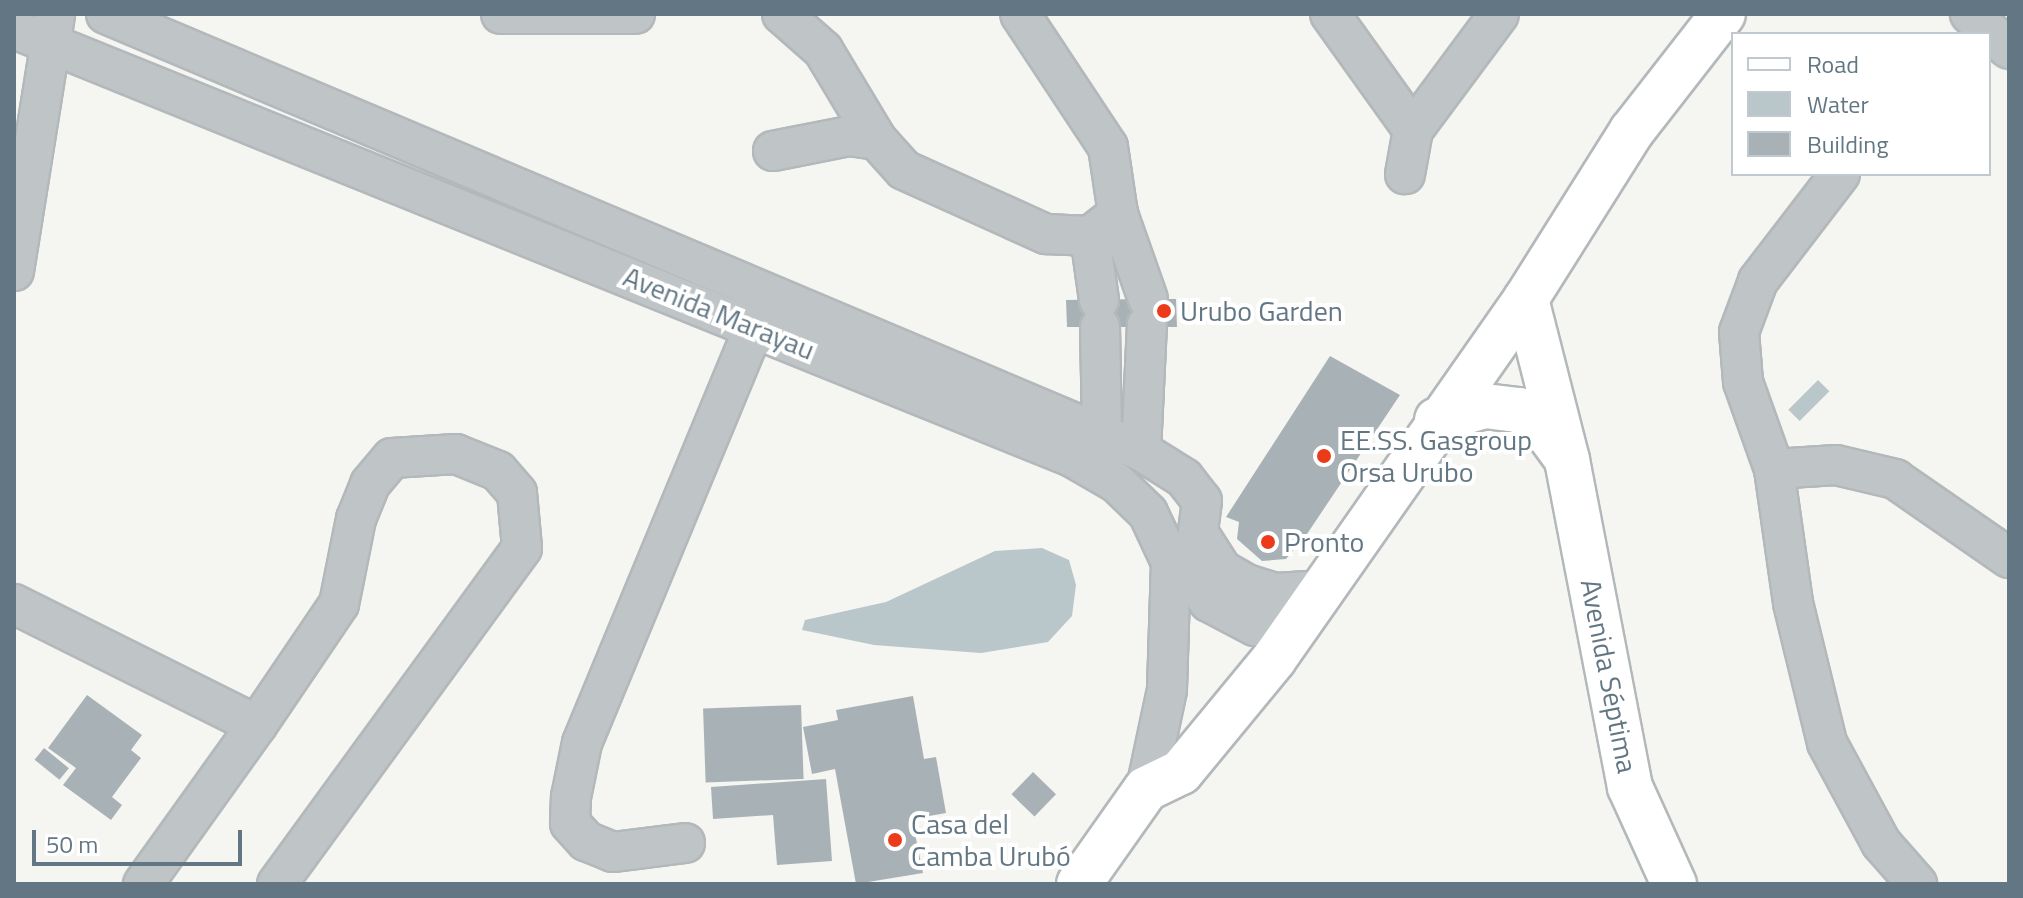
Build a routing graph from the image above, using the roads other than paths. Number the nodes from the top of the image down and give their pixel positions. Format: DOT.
graph roads {
  1 [pos="106,14"];
  2 [pos="501,14"];
  3 [pos="635,14"];
  4 [pos="782,14"];
  5 [pos="1020,14"];
  6 [pos="1330,14"];
  7 [pos="1499,14"];
  8 [pos="1723,14"];
  9 [pos="1963,14"];
  10 [pos="1970,14"];
  11 [pos="14,29"];
  12 [pos="52,29"];
  13 [pos="1950,32"];
  14 [pos="1990,32"];
  15 [pos="1991,33"];
  16 [pos="2009,49"];
  17 [pos="1413,130"];
  18 [pos="877,140"];
  19 [pos="773,151"];
  20 [pos="1405,174"];
  21 [pos="1838,176"];
  22 [pos="1104,225"];
  23 [pos="14,271"];
  24 [pos="1526,299"];
  25 [pos="754,327"];
  26 [pos="1437,420"];
  27 [pos="1102,436"];
  28 [pos="1141,451"];
  29 [pos="1567,460"];
  30 [pos="1774,469"];
  31 [pos="1199,534"];
  32 [pos="2009,558"];
  33 [pos="1323,590"];
  34 [pos="14,604"];
  35 [pos="1297,626"];
  36 [pos="257,725"];
  37 [pos="1146,789"];
  38 [pos="685,843"];
  39 [pos="143,884"];
  40 [pos="277,884"];
  41 [pos="1079,884"];
  42 [pos="1674,884"];
  43 [pos="1917,884"];
  1 -- 27 [label="street, Avenida Marayau"];
  2 -- 3 [label="street"];
  4 -- 18 [label="street"];
  5 -- 22 [label="street"];
  6 -- 17 [label="street"];
  7 -- 17 [label="street"];
  8 -- 24 [label="main road"];
  9 -- 13 [label="street"];
  10 -- 14 [label="street"];
  11 -- 12 [label="street, Avenida Marayau"];
  12 -- 23 [label="street"];
  12 -- 25 [label="street, Avenida Marayau"];
  15 -- 16 [label="street"];
  17 -- 20 [label="street"];
  18 -- 19 [label="street"];
  18 -- 22 [label="street"];
  21 -- 30 [label="street"];
  22 -- 27 [label="street"];
  22 -- 28 [label="street"];
  24 -- 26 [label="main road"];
  24 -- 29 [label="main road, Avenida Séptima"];
  25 -- 37 [label="street, Avenida Marayau"];
  25 -- 38 [label="street"];
  26 -- 29 [label="main road, Avenida Séptima"];
  26 -- 33 [label="main road"];
  27 -- 28 [label="street, Avenida Marayau"];
  28 -- 31 [label="street, Avenida Marayau"];
  29 -- 42 [label="main road, Avenida Séptima"];
  30 -- 32 [label="street"];
  30 -- 43 [label="street"];
  31 -- 33 [label="street"];
  31 -- 35 [label="street, Avenida Marayau"];
  33 -- 35 [label="main road"];
  34 -- 36 [label="street"];
  35 -- 37 [label="main road"];
  36 -- 39 [label="street"];
  36 -- 40 [label="street"];
  37 -- 41 [label="main road"];
}
